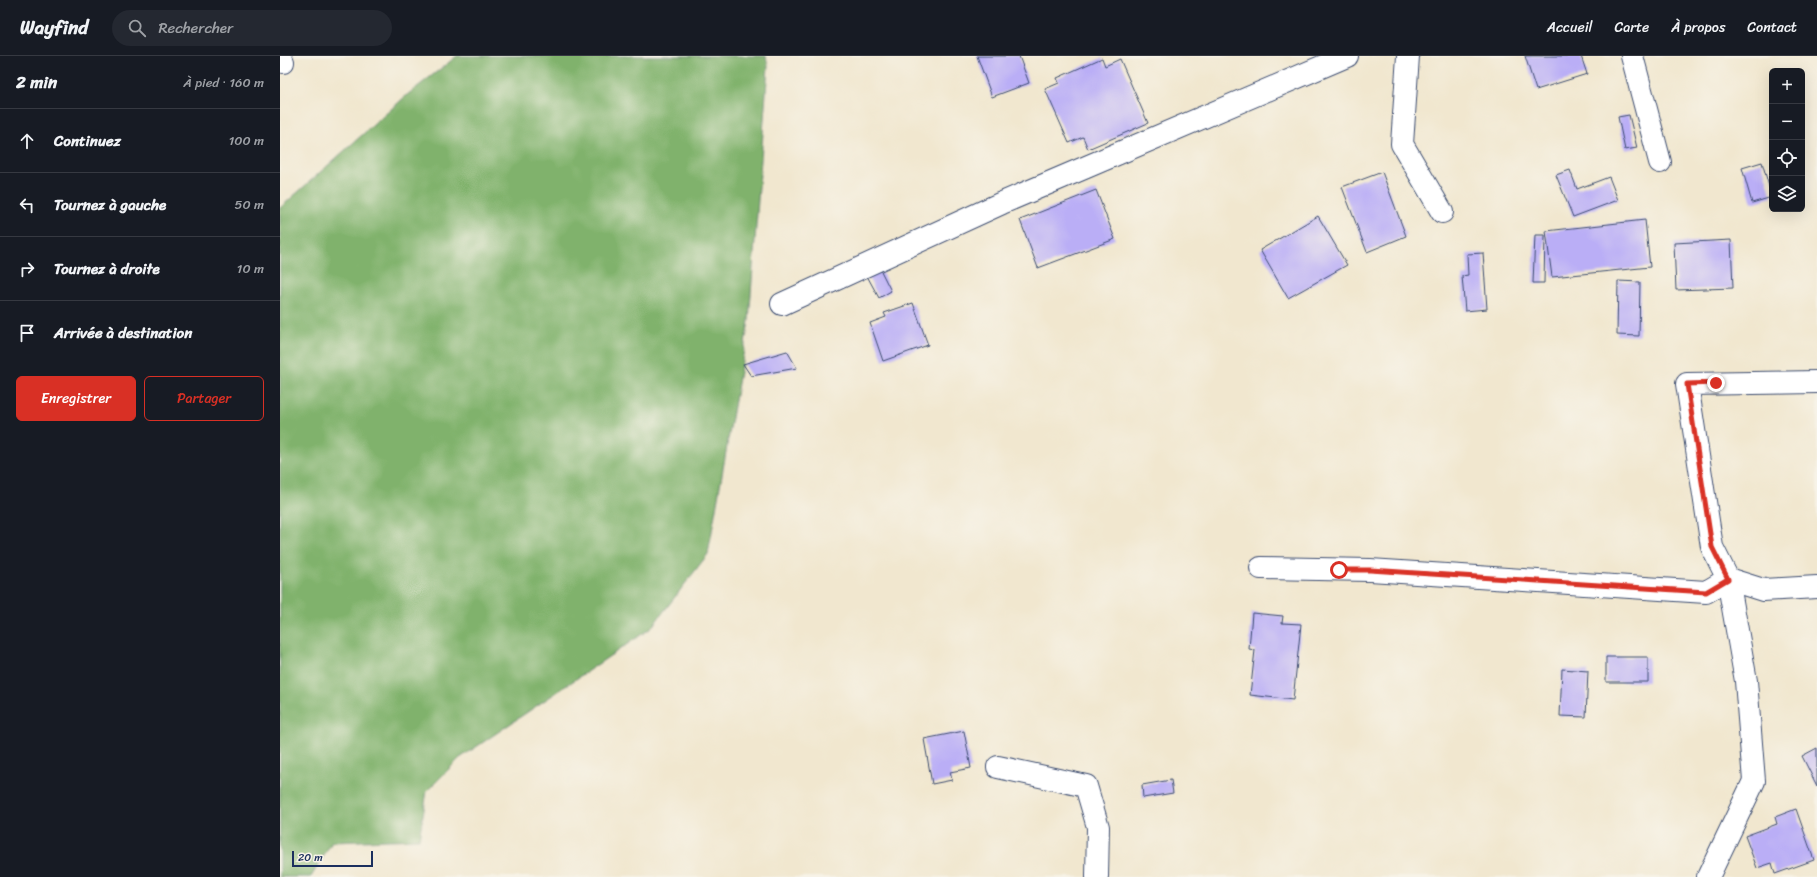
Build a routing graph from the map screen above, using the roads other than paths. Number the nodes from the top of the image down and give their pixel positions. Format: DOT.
graph roads {
  1 [pos="1347,56"];
  2 [pos="1408,56"];
  3 [pos="1632,56"];
  4 [pos="1660,162"];
  5 [pos="1442,212"];
  6 [pos="782,304"];
  7 [pos="1817,382"];
  8 [pos="1261,568"];
  9 [pos="1728,579"];
  10 [pos="1817,587"];
  11 [pos="998,767"];
  12 [pos="1097,877"];
  13 [pos="1708,877"];
  1 -- 6 [label="street"];
  2 -- 5 [label="street"];
  3 -- 4 [label="street"];
  7 -- 9 [label="street"];
  8 -- 9 [label="street"];
  9 -- 10 [label="street"];
  9 -- 13 [label="street"];
  11 -- 12 [label="street"];
}
